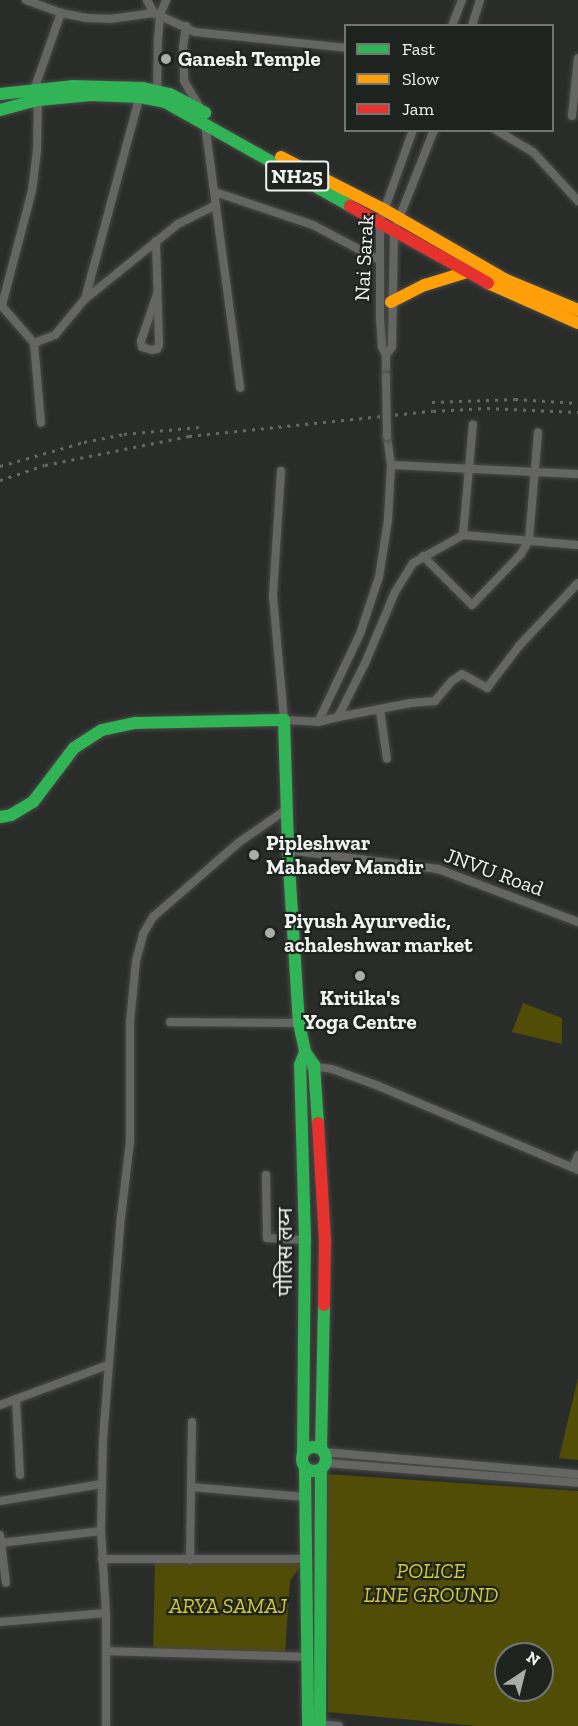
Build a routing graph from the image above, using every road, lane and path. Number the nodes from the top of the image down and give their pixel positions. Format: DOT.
graph roads {
  1 [pos="26,0"];
  2 [pos="147,0"];
  3 [pos="166,0"];
  4 [pos="462,0"];
  5 [pos="480,0"];
  6 [pos="60,13"];
  7 [pos="157,14"];
  8 [pos="453,24"];
  9 [pos="473,24"];
  10 [pos="186,26"];
  11 [pos="344,48"];
  12 [pos="578,58"];
  13 [pos="141,92"];
  14 [pos="36,93"];
  15 [pos="0,94"];
  16 [pos="157,95"];
  17 [pos="0,110"];
  18 [pos="573,116"];
  19 [pos="204,118"];
  20 [pos="412,132"];
  21 [pos="433,132"];
  22 [pos="499,132"];
  23 [pos="215,192"];
  24 [pos="578,201"];
  25 [pos="216,205"];
  26 [pos="383,209"];
  27 [pos="399,218"];
  28 [pos="380,222"];
  29 [pos="394,231"];
  30 [pos="156,242"];
  31 [pos="379,260"];
  32 [pos="466,272"];
  33 [pos="158,294"];
  34 [pos="84,300"];
  35 [pos="391,302"];
  36 [pos="1,304"];
  37 [pos="578,310"];
  38 [pos="578,323"];
  39 [pos="34,342"];
  40 [pos="386,355"];
  41 [pos="240,388"];
  42 [pos="41,423"];
  43 [pos="472,424"];
  44 [pos="538,432"];
  45 [pos="392,465"];
  46 [pos="469,467"];
  47 [pos="281,471"];
  48 [pos="534,471"];
  49 [pos="578,474"];
  50 [pos="463,535"];
  51 [pos="529,540"];
  52 [pos="578,545"];
  53 [pos="423,556"];
  54 [pos="578,583"];
  55 [pos="380,710"];
  56 [pos="338,717"];
  57 [pos="284,720"];
  58 [pos="318,722"];
  59 [pos="387,759"];
  60 [pos="287,809"];
  61 [pos="0,817"];
  62 [pos="288,850"];
  63 [pos="578,922"];
  64 [pos="170,1022"];
  65 [pos="300,1023"];
  66 [pos="305,1052"];
  67 [pos="300,1065"];
  68 [pos="314,1065"];
  69 [pos="578,1155"];
  70 [pos="575,1169"];
  71 [pos="266,1175"];
  72 [pos="305,1240"];
  73 [pos="108,1365"];
  74 [pos="16,1399"];
  75 [pos="0,1405"];
  76 [pos="192,1422"];
  77 [pos="303,1453"];
  78 [pos="323,1458"];
  79 [pos="305,1468"];
  80 [pos="578,1474"];
  81 [pos="20,1475"];
  82 [pos="578,1483"];
  83 [pos="102,1484"];
  84 [pos="191,1487"];
  85 [pos="305,1497"];
  86 [pos="0,1501"];
  87 [pos="101,1531"];
  88 [pos="0,1540"];
  89 [pos="102,1559"];
  90 [pos="306,1559"];
  91 [pos="190,1560"];
  92 [pos="6,1583"];
  93 [pos="106,1613"];
  94 [pos="0,1622"];
  95 [pos="106,1651"];
  96 [pos="307,1657"];
  97 [pos="314,1725"];
  98 [pos="106,1726"];
  99 [pos="339,1726"];
  1 -- 6 [label="street"];
  2 -- 7 [label="street"];
  3 -- 7 [label="street"];
  4 -- 8 [label="street"];
  5 -- 9 [label="street"];
  6 -- 7 [label="street"];
  6 -- 14 [label="street"];
  7 -- 10 [label="street"];
  7 -- 16 [label="street"];
  10 -- 11 [label="street"];
  10 -- 19 [label="street"];
  12 -- 18 [label="street"];
  13 -- 14 [label="street, NH25"];
  13 -- 16 [label="street, NH25"];
  13 -- 34 [label="street"];
  14 -- 15 [label="street, NH25"];
  14 -- 17 [label="street, NH25"];
  14 -- 36 [label="street"];
  16 -- 19 [label="street, NH25"];
  19 -- 23 [label="street"];
  19 -- 26 [label="street, NH25"];
  19 -- 28 [label="street, NH25"];
  20 -- 26 [label="street, Nai Sarak"];
  21 -- 27 [label="street, Nai Sarak"];
  22 -- 24 [label="street"];
  23 -- 25 [label="street"];
  23 -- 31 [label="street"];
  25 -- 30 [label="street"];
  25 -- 41 [label="street"];
  26 -- 27 [label="street, NH25"];
  26 -- 28 [label="street, Nai Sarak"];
  27 -- 29 [label="street, Nai Sarak"];
  27 -- 37 [label="street, NH25"];
  28 -- 29 [label="street, NH25"];
  28 -- 31 [label="street, Nai Sarak"];
  29 -- 32 [label="street, NH25"];
  29 -- 35 [label="street, Nai Sarak"];
  30 -- 33 [label="street"];
  30 -- 34 [label="street"];
  31 -- 40 [label="street, Nai Sarak"];
  32 -- 35 [label="street"];
  32 -- 38 [label="street, NH25"];
  33 -- 33 [label="street"];
  34 -- 39 [label="street"];
  35 -- 40 [label="street, Nai Sarak"];
  36 -- 39 [label="street"];
  39 -- 42 [label="street"];
  40 -- 45 [label="street, Nai Sarak, bridge"];
  43 -- 46 [label="street"];
  44 -- 48 [label="street"];
  45 -- 46 [label="street"];
  45 -- 58 [label="street, Nai Sarak"];
  46 -- 48 [label="street"];
  46 -- 50 [label="street"];
  47 -- 57 [label="street"];
  48 -- 49 [label="street"];
  48 -- 51 [label="street"];
  50 -- 51 [label="street"];
  50 -- 53 [label="street"];
  51 -- 52 [label="street"];
  51 -- 53 [label="street"];
  53 -- 56 [label="street"];
  54 -- 55 [label="street"];
  55 -- 56 [label="street"];
  55 -- 59 [label="street"];
  56 -- 58 [label="street"];
  57 -- 58 [label="street"];
  57 -- 60 [label="street"];
  57 -- 61 [label="street"];
  60 -- 62 [label="street"];
  60 -- 73 [label="street"];
  62 -- 63 [label="street, JNVU Road"];
  62 -- 65 [label="street"];
  64 -- 65 [label="street"];
  65 -- 66 [label="street"];
  66 -- 67 [label="street, पोलिस लय्न"];
  66 -- 68 [label="street"];
  67 -- 68 [label="street"];
  67 -- 72 [label="street, पोलिस लय्न"];
  68 -- 70 [label="street"];
  68 -- 78 [label="street, पोलिस लय्न"];
  69 -- 70 [label="street"];
  71 -- 72 [label="street"];
  72 -- 77 [label="street, पोलिस लय्न"];
  73 -- 74 [label="street"];
  73 -- 83 [label="street"];
  74 -- 75 [label="street"];
  74 -- 81 [label="street"];
  76 -- 84 [label="street"];
  77 -- 78 [label="street"];
  77 -- 79 [label="street"];
  78 -- 79 [label="street"];
  78 -- 80 [label="street"];
  78 -- 82 [label="street"];
  78 -- 97 [label="street, पोलिस लय्न"];
  79 -- 85 [label="street"];
  83 -- 86 [label="street"];
  83 -- 87 [label="street"];
  84 -- 85 [label="street"];
  84 -- 91 [label="street"];
  85 -- 90 [label="street"];
  87 -- 88 [label="street"];
  87 -- 89 [label="street"];
  88 -- 92 [label="street"];
  89 -- 91 [label="street"];
  89 -- 93 [label="street"];
  90 -- 91 [label="street"];
  90 -- 96 [label="street"];
  93 -- 94 [label="street"];
  93 -- 95 [label="street"];
  95 -- 96 [label="street"];
  95 -- 98 [label="street"];
  96 -- 97 [label="street"];
  97 -- 99 [label="street"];
}
